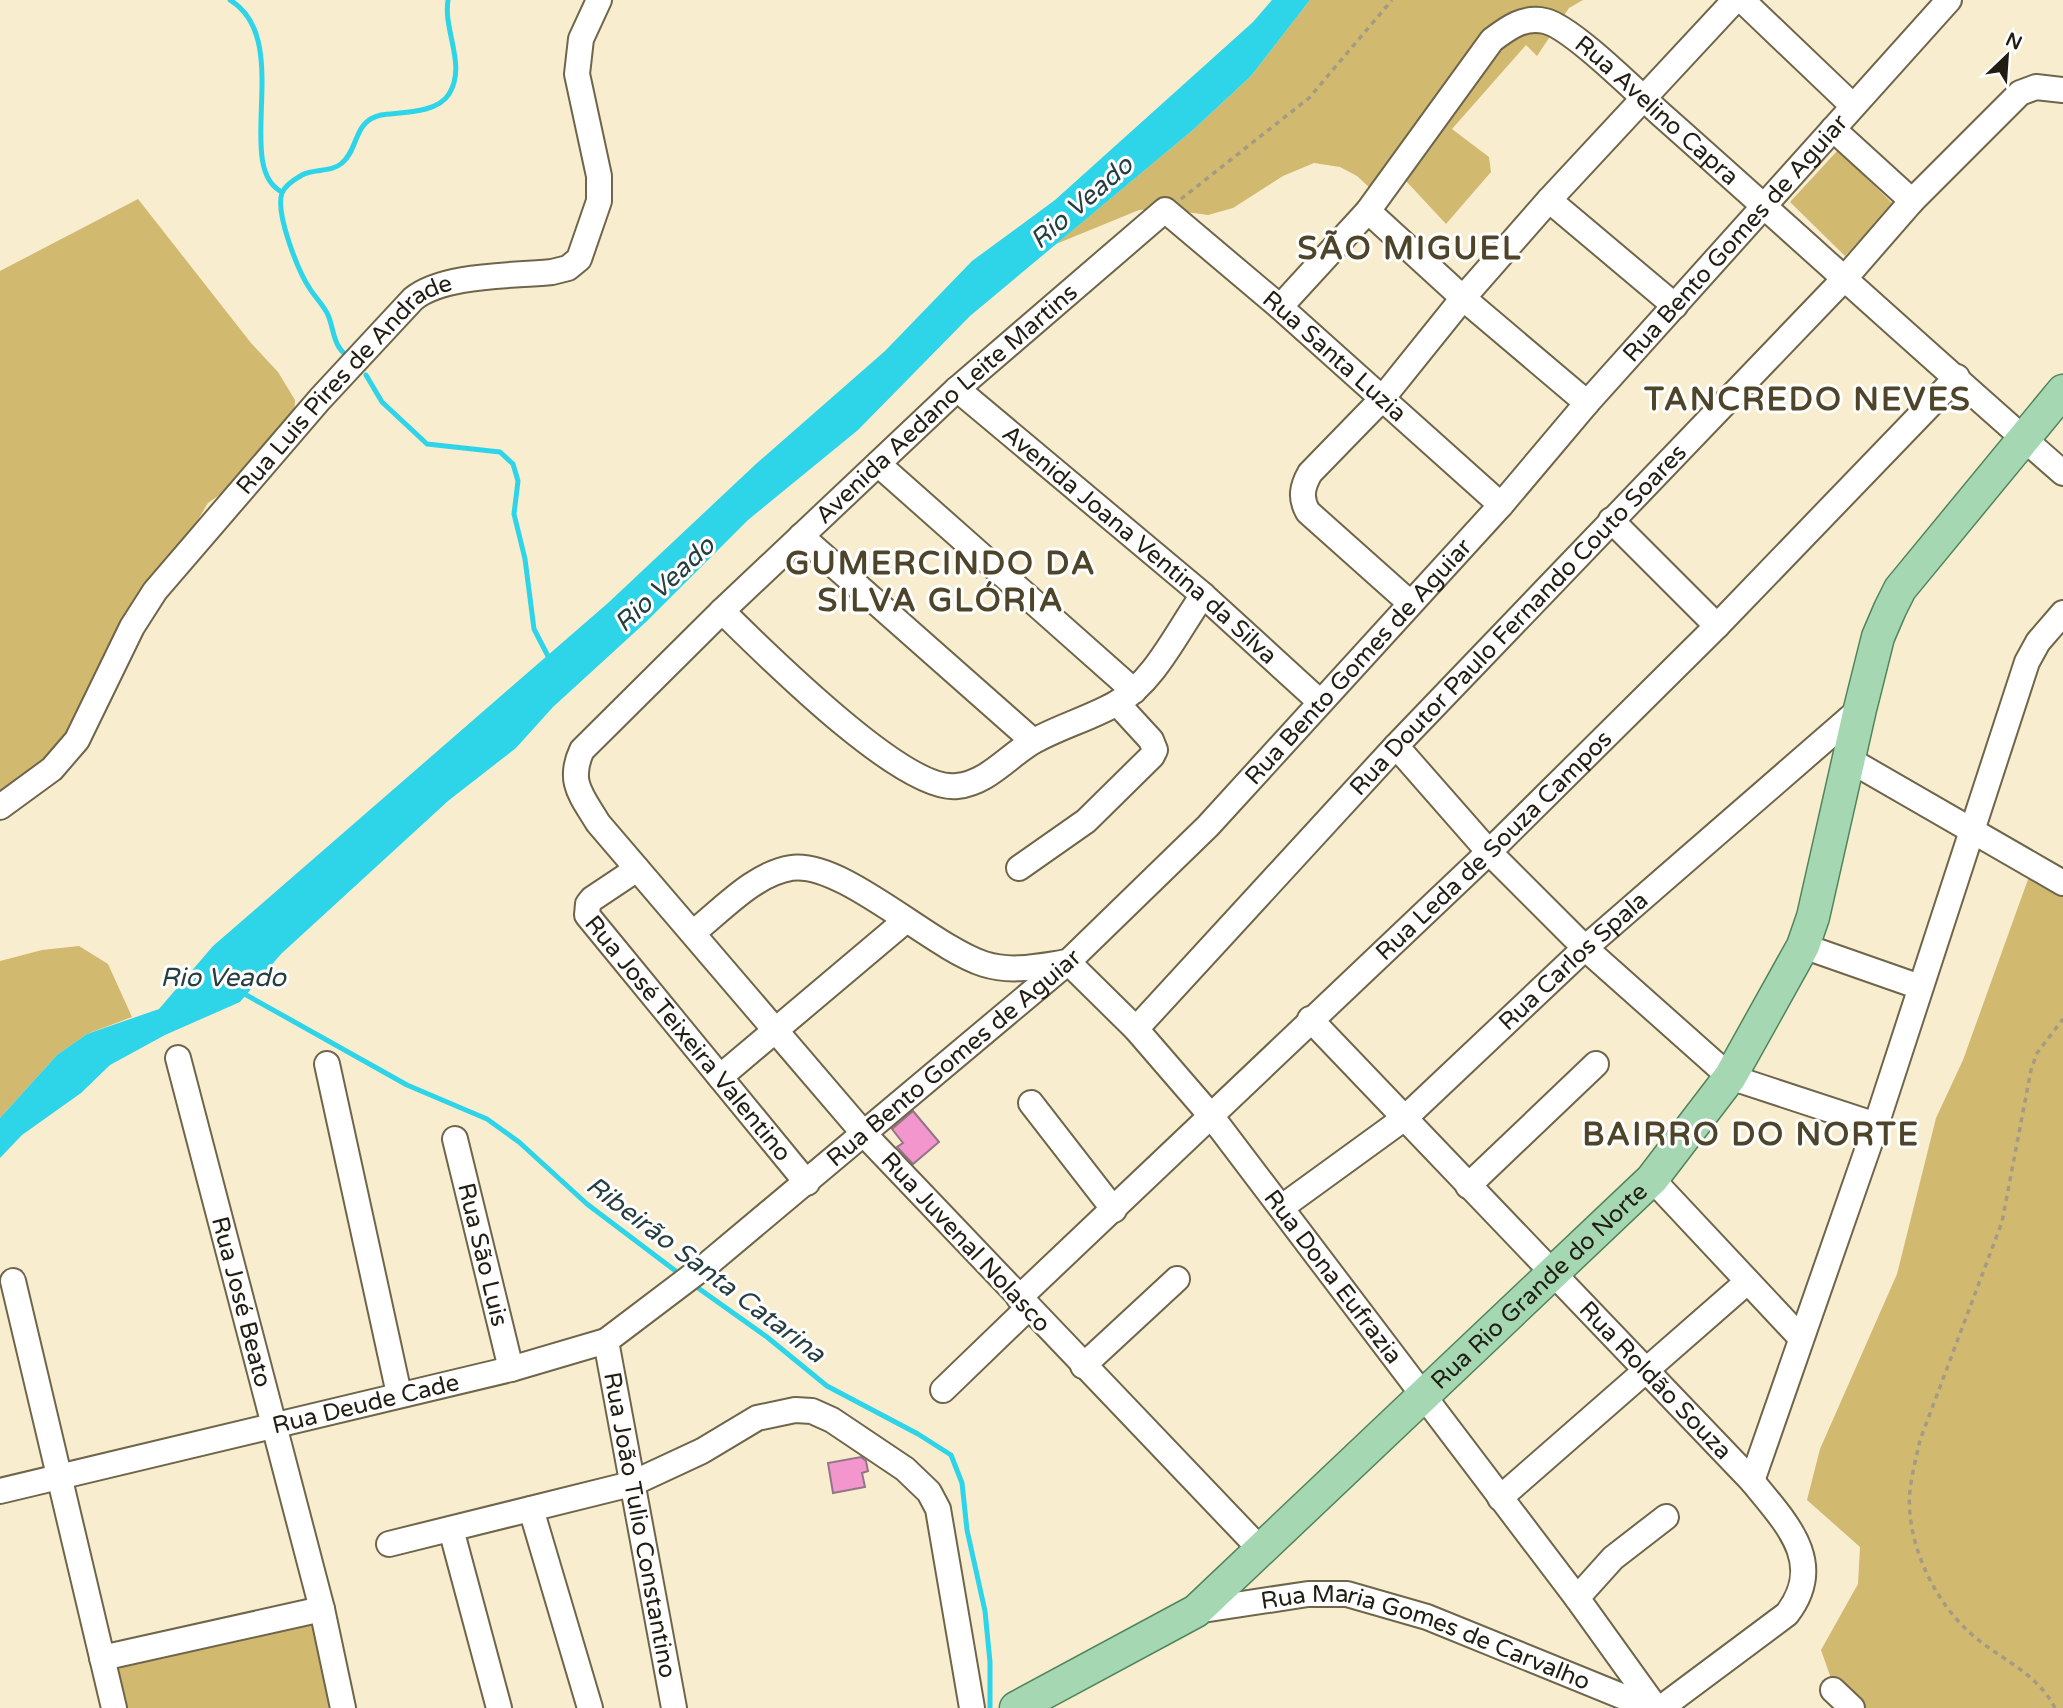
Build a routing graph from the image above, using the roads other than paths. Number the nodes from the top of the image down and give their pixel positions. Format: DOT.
graph roads {
  1 [pos="599,0"];
  2 [pos="1735,0"];
  3 [pos="1742,0"];
  4 [pos="1949,0"];
  5 [pos="2063,90"];
  6 [pos="1643,99"];
  7 [pos="1853,106"];
  8 [pos="1833,129"];
  9 [pos="1549,200"];
  10 [pos="1912,201"];
  11 [pos="1765,206"];
  12 [pos="1165,210"];
  13 [pos="1368,211"];
  14 [pos="1845,278"];
  15 [pos="1463,298"];
  16 [pos="1675,306"];
  17 [pos="1280,307"];
  18 [pos="1957,377"];
  19 [pos="957,389"];
  20 [pos="2063,391"];
  21 [pos="1381,400"];
  22 [pos="1587,404"];
  23 [pos="2022,437"];
  24 [pos="878,464"];
  25 [pos="2063,473"];
  26 [pos="1501,505"];
  27 [pos="1611,520"];
  28 [pos="801,536"];
  29 [pos="1203,595"];
  30 [pos="1409,603"];
  31 [pos="722,611"];
  32 [pos="2063,613"];
  33 [pos="1717,626"];
  34 [pos="1125,697"];
  35 [pos="1319,701"];
  36 [pos="1860,709"];
  37 [pos="1033,741"];
  38 [pos="1396,746"];
  39 [pos="582,750"];
  40 [pos="1848,759"];
  41 [pos="0,807"];
  42 [pos="1974,831"];
  43 [pos="1489,852"];
  44 [pos="1019,868"];
  45 [pos="637,869"];
  46 [pos="2063,883"];
  47 [pos="905,921"];
  48 [pos="694,932"];
  49 [pos="1803,946"];
  50 [pos="1585,948"];
  51 [pos="1068,962"];
  52 [pos="1920,987"];
  53 [pos="1310,1019"];
  54 [pos="777,1029"];
  55 [pos="1136,1029"];
  56 [pos="178,1058"];
  57 [pos="327,1064"];
  58 [pos="1595,1064"];
  59 [pos="720,1077"];
  60 [pos="1730,1077"];
  61 [pos="1031,1103"];
  62 [pos="1212,1117"];
  63 [pos="1406,1117"];
  64 [pos="1876,1125"];
  65 [pos="865,1135"];
  66 [pos="455,1139"];
  67 [pos="1652,1179"];
  68 [pos="807,1183"];
  69 [pos="1468,1186"];
  70 [pos="1282,1208"];
  71 [pos="1114,1210"];
  72 [pos="709,1264"];
  73 [pos="1551,1274"];
  74 [pos="1177,1279"];
  75 [pos="13,1282"];
  76 [pos="1747,1282"];
  77 [pos="1023,1303"];
  78 [pos="1800,1337"];
  79 [pos="606,1341"];
  80 [pos="1083,1366"];
  81 [pos="512,1369"];
  82 [pos="1646,1373"];
  83 [pos="943,1391"];
  84 [pos="399,1394"];
  85 [pos="1423,1399"];
  86 [pos="274,1426"];
  87 [pos="61,1476"];
  88 [pos="1752,1481"];
  89 [pos="631,1484"];
  90 [pos="0,1492"];
  91 [pos="1500,1498"];
  92 [pos="531,1509"];
  93 [pos="1666,1517"];
  94 [pos="451,1529"];
  95 [pos="389,1544"];
  96 [pos="1262,1551"];
  97 [pos="1577,1598"];
  98 [pos="322,1609"];
  99 [pos="1196,1611"];
  100 [pos="102,1658"];
  101 [pos="1833,1690"];
  102 [pos="114,1708"];
  103 [pos="343,1708"];
  104 [pos="499,1708"];
  105 [pos="590,1708"];
  106 [pos="674,1708"];
  107 [pos="972,1708"];
  108 [pos="1016,1708"];
  109 [pos="1653,1708"];
  110 [pos="1661,1708"];
  111 [pos="1852,1708"];
  1 -- 41 [label="street, Rua Luis Pires de Andrade"];
  2 -- 6 [label="street"];
  3 -- 7 [label="street"];
  4 -- 7 [label="street, Rua Bento Gomes de Aguiar"];
  5 -- 10 [label="street, Rua Doutor Paulo Fernando Couto Soares"];
  6 -- 9 [label="street"];
  6 -- 11 [label="street, Rua Avelino Capra"];
  6 -- 13 [label="street, Rua Avelino Capra"];
  7 -- 8 [label="street, Rua Bento Gomes de Aguiar"];
  8 -- 10 [label="street"];
  8 -- 11 [label="street, Rua Bento Gomes de Aguiar"];
  9 -- 15 [label="street"];
  9 -- 16 [label="street"];
  10 -- 14 [label="street, Rua Doutor Paulo Fernando Couto Soares"];
  11 -- 14 [label="street, Rua Avelino Capra"];
  11 -- 16 [label="street, Rua Bento Gomes de Aguiar"];
  12 -- 17 [label="street, Rua Santa Luzia"];
  12 -- 19 [label="street, Avenida Aedano Leite Martins"];
  13 -- 15 [label="street"];
  13 -- 17 [label="street"];
  14 -- 18 [label="street, Rua Avelino Capra"];
  14 -- 27 [label="street, Rua Doutor Paulo Fernando Couto Soares"];
  15 -- 21 [label="street"];
  15 -- 22 [label="street"];
  16 -- 22 [label="street, Rua Bento Gomes de Aguiar"];
  17 -- 21 [label="street, Rua Santa Luzia"];
  18 -- 23 [label="street, Rua Avelino Capra"];
  18 -- 33 [label="street, Rua Leda de Souza Campos"];
  19 -- 24 [label="street, Avenida Aedano Leite Martins"];
  19 -- 29 [label="street, Avenida Joana Ventina da Silva"];
  20 -- 23 [label="main road, Rua Rio Grande do Norte"];
  21 -- 26 [label="street, Rua Santa Luzia"];
  21 -- 30 [label="street"];
  22 -- 26 [label="street, Rua Bento Gomes de Aguiar"];
  23 -- 25 [label="street, Rua Avelino Capra"];
  23 -- 36 [label="main road, Rua Rio Grande do Norte"];
  24 -- 28 [label="street, Avenida Aedano Leite Martins"];
  24 -- 34 [label="street"];
  26 -- 30 [label="street, Rua Bento Gomes de Aguiar"];
  27 -- 33 [label="street"];
  27 -- 38 [label="street, Rua Doutor Paulo Fernando Couto Soares"];
  28 -- 31 [label="street, Avenida Aedano Leite Martins"];
  28 -- 37 [label="street"];
  29 -- 34 [label="street"];
  29 -- 35 [label="street, Avenida Joana Ventina da Silva"];
  30 -- 35 [label="street, Rua Bento Gomes de Aguiar"];
  31 -- 37 [label="street"];
  31 -- 39 [label="street, Avenida Aedano Leite Martins"];
  32 -- 42 [label="street"];
  33 -- 43 [label="street, Rua Leda de Souza Campos"];
  34 -- 37 [label="street"];
  34 -- 44 [label="street"];
  35 -- 51 [label="street, Rua Bento Gomes de Aguiar"];
  36 -- 40 [label="main road, Rua Rio Grande do Norte"];
  36 -- 50 [label="street, Rua Carlos Spala"];
  38 -- 43 [label="street"];
  38 -- 55 [label="street, Rua Doutor Paulo Fernando Couto Soares"];
  39 -- 45 [label="street, Rua Juvenal Nolasco"];
  40 -- 42 [label="street"];
  40 -- 49 [label="main road, Rua Rio Grande do Norte"];
  42 -- 46 [label="street"];
  42 -- 52 [label="street"];
  43 -- 50 [label="street"];
  43 -- 53 [label="street, Rua Leda de Souza Campos"];
  45 -- 48 [label="street, Rua Juvenal Nolasco"];
  45 -- 59 [label="street, Rua José Teixeira Valentino"];
  47 -- 48 [label="street"];
  47 -- 51 [label="street"];
  47 -- 54 [label="street"];
  48 -- 54 [label="street, Rua Juvenal Nolasco"];
  49 -- 52 [label="street"];
  49 -- 60 [label="main road, Rua Rio Grande do Norte"];
  50 -- 60 [label="street"];
  50 -- 63 [label="street, Rua Carlos Spala"];
  51 -- 55 [label="street, Rua Dona Eufrazia"];
  51 -- 65 [label="street, Rua Bento Gomes de Aguiar"];
  52 -- 64 [label="street"];
  53 -- 62 [label="street, Rua Leda de Souza Campos"];
  53 -- 63 [label="street, Rua Roldão Souza"];
  54 -- 59 [label="street"];
  54 -- 65 [label="street, Rua Juvenal Nolasco"];
  55 -- 62 [label="street, Rua Dona Eufrazia"];
  56 -- 86 [label="street, Rua José Beato"];
  57 -- 84 [label="street"];
  58 -- 69 [label="street"];
  59 -- 68 [label="street, Rua José Teixeira Valentino"];
  60 -- 64 [label="street"];
  60 -- 67 [label="main road, Rua Rio Grande do Norte"];
  61 -- 71 [label="street"];
  62 -- 70 [label="street, Rua Dona Eufrazia"];
  62 -- 71 [label="street, Rua Leda de Souza Campos"];
  63 -- 69 [label="street, Rua Roldão Souza"];
  63 -- 70 [label="street, Rua Carlos Spala"];
  64 -- 78 [label="street"];
  65 -- 68 [label="street, Rua Bento Gomes de Aguiar"];
  65 -- 77 [label="street, Rua Juvenal Nolasco"];
  66 -- 81 [label="street, Rua São Luis"];
  67 -- 73 [label="main road, Rua Rio Grande do Norte"];
  67 -- 76 [label="street"];
  68 -- 72 [label="street, Rua Bento Gomes de Aguiar"];
  69 -- 73 [label="street, Rua Roldão Souza"];
  70 -- 85 [label="street, Rua Dona Eufrazia"];
  71 -- 77 [label="street, Rua Leda de Souza Campos"];
  72 -- 79 [label="street, Rua Deude Cade"];
  73 -- 82 [label="street, Rua Roldão Souza"];
  73 -- 85 [label="main road, Rua Rio Grande do Norte"];
  74 -- 80 [label="street"];
  75 -- 87 [label="street"];
  76 -- 78 [label="street"];
  76 -- 82 [label="street"];
  77 -- 80 [label="street, Rua Juvenal Nolasco"];
  77 -- 83 [label="street, Rua Leda de Souza Campos"];
  78 -- 88 [label="street"];
  79 -- 81 [label="street, Rua Deude Cade"];
  79 -- 89 [label="street, Rua João Tulio Constantino"];
  80 -- 96 [label="street, Rua Juvenal Nolasco"];
  81 -- 84 [label="street, Rua Deude Cade"];
  82 -- 88 [label="street, Rua Roldão Souza"];
  82 -- 91 [label="street"];
  84 -- 86 [label="street, Rua Deude Cade"];
  85 -- 91 [label="street, Rua Dona Eufrazia"];
  85 -- 96 [label="main road, Rua Rio Grande do Norte"];
  86 -- 87 [label="street, Rua Deude Cade"];
  86 -- 98 [label="street, Rua José Beato"];
  87 -- 90 [label="street, Rua Deude Cade"];
  87 -- 100 [label="street"];
  88 -- 110 [label="street, Rua Roldão Souza"];
  89 -- 92 [label="street"];
  89 -- 106 [label="street, Rua João Tulio Constantino"];
  89 -- 107 [label="street"];
  91 -- 97 [label="street, Rua Dona Eufrazia"];
  92 -- 94 [label="street"];
  92 -- 105 [label="street"];
  93 -- 97 [label="street"];
  94 -- 95 [label="street"];
  94 -- 104 [label="street"];
  96 -- 99 [label="main road, Rua Rio Grande do Norte"];
  97 -- 109 [label="street, Rua Dona Eufrazia"];
  98 -- 100 [label="street"];
  98 -- 103 [label="street, Rua José Beato"];
  99 -- 108 [label="main road, Rua Rio Grande do Norte"];
  99 -- 109 [label="street, Rua Maria Gomes de Carvalho"];
  100 -- 102 [label="street"];
  101 -- 111 [label="street"];
}
